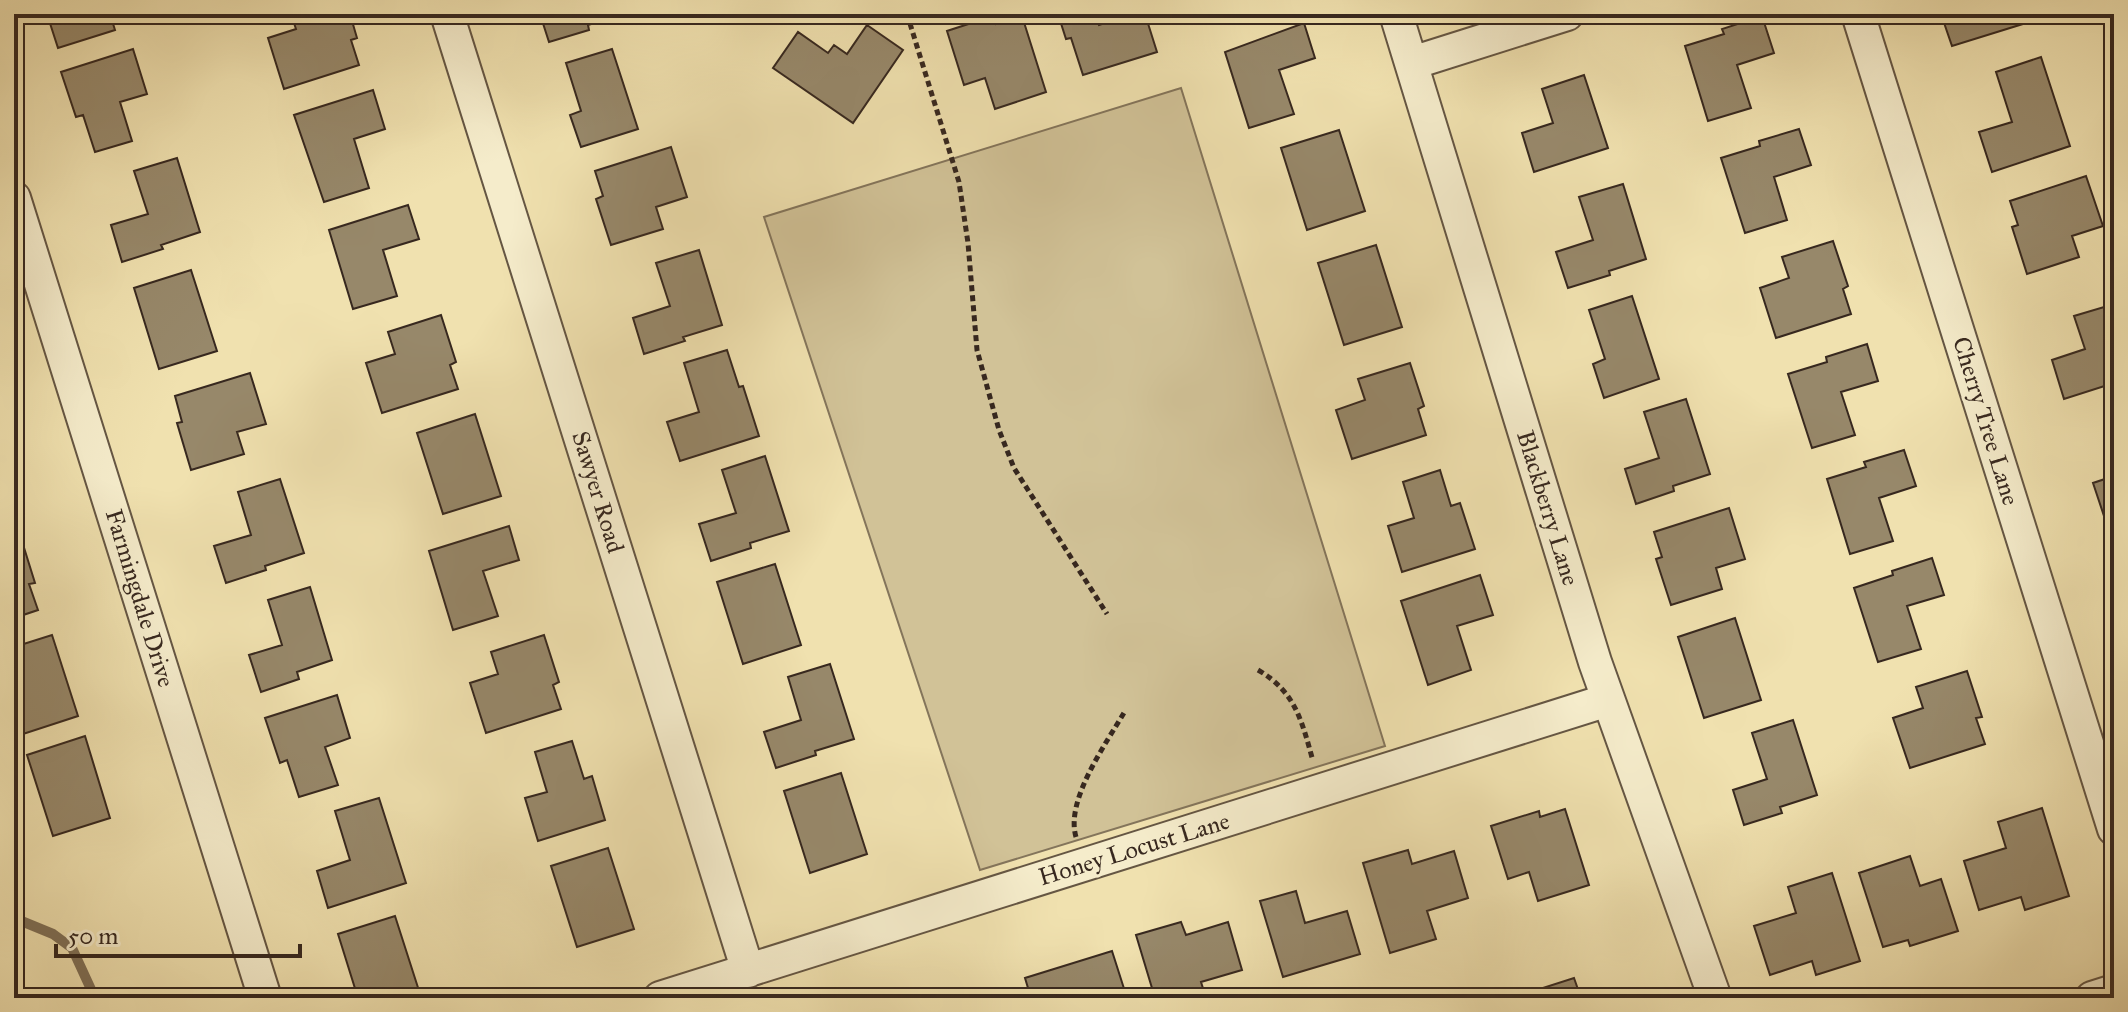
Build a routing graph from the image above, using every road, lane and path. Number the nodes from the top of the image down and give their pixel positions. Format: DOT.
graph roads {
  1 [pos="447,14"];
  2 [pos="907,14"];
  3 [pos="1396,14"];
  4 [pos="1567,14"];
  5 [pos="1858,14"];
  6 [pos="1412,63"];
  7 [pos="14,198"];
  8 [pos="1107,614"];
  9 [pos="1258,670"];
  10 [pos="1608,700"];
  11 [pos="1125,711"];
  12 [pos="1321,790"];
  13 [pos="2114,829"];
  14 [pos="1084,865"];
  15 [pos="748,971"];
  16 [pos="2114,991"];
  17 [pos="265,998"];
  18 [pos="660,998"];
  19 [pos="1715,998"];
  20 [pos="2092,998"];
  1 -- 15 [label="street, Sawyer Road"];
  2 -- 8 [label="path"];
  3 -- 6 [label="street, Blackberry Lane"];
  4 -- 6 [label="street"];
  5 -- 13 [label="street, Cherry Tree Lane"];
  6 -- 10 [label="street, Blackberry Lane"];
  7 -- 17 [label="street, Farmingdale Drive"];
  9 -- 12 [label="path"];
  10 -- 12 [label="street, Honey Locust Lane"];
  10 -- 19 [label="street, Blackberry Lane"];
  11 -- 14 [label="path"];
  12 -- 14 [label="street, Honey Locust Lane"];
  14 -- 15 [label="street, Honey Locust Lane"];
  15 -- 18 [label="street, Honey Locust Lane"];
  16 -- 20 [label="street"];
}
